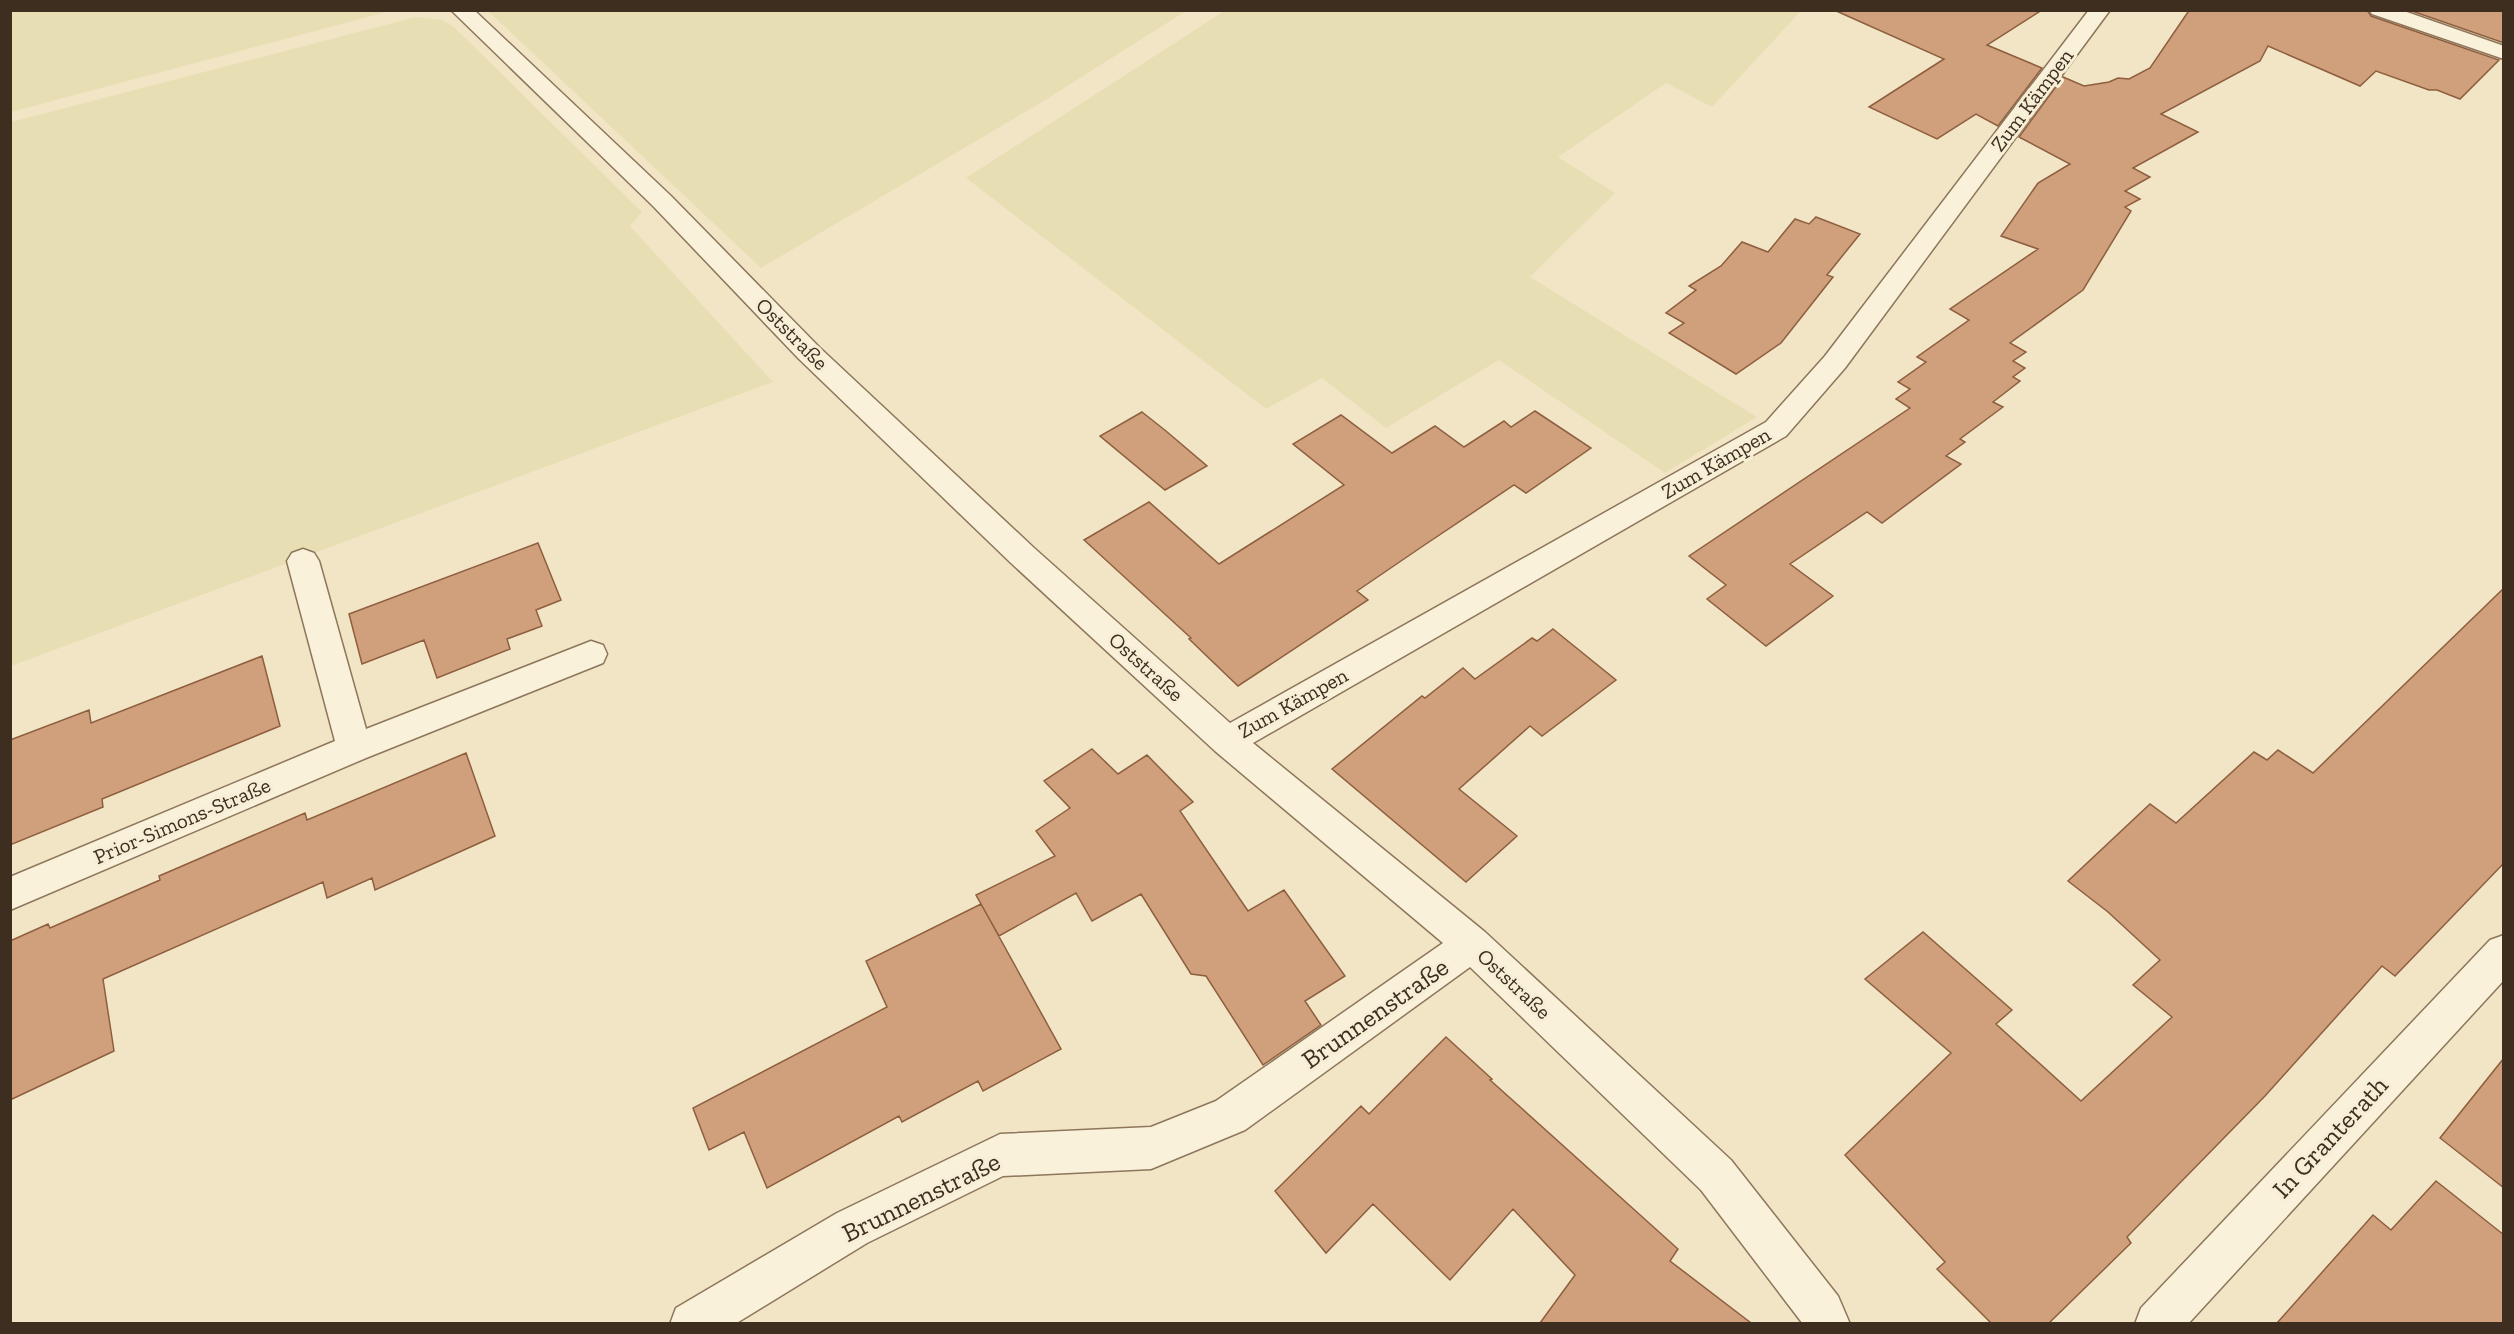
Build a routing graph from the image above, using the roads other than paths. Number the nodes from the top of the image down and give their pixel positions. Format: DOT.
graph roads {
  1 [pos="461,10"];
  2 [pos="2100,10"];
  3 [pos="2379,10"];
  4 [pos="2504,53"];
  5 [pos="303,561"];
  6 [pos="591,654"];
  7 [pos="1227,741"];
  8 [pos="354,748"];
  9 [pos="10,894"];
  10 [pos="1472,944"];
  11 [pos="2504,952"];
  12 [pos="692,1323"];
  13 [pos="1828,1323"];
  14 [pos="2157,1323"];
  1 -- 7 [label="street, Oststraße"];
  2 -- 7 [label="street, Zum Kämpen"];
  3 -- 4 [label="street"];
  5 -- 8 [label="street"];
  6 -- 8 [label="street, Prior-Simons-Straße"];
  7 -- 10 [label="street, Oststraße"];
  8 -- 9 [label="street, Prior-Simons-Straße"];
  10 -- 12 [label="street, Brunnenstraße"];
  10 -- 13 [label="street, Oststraße"];
  11 -- 14 [label="street, In Granterath"];
}
